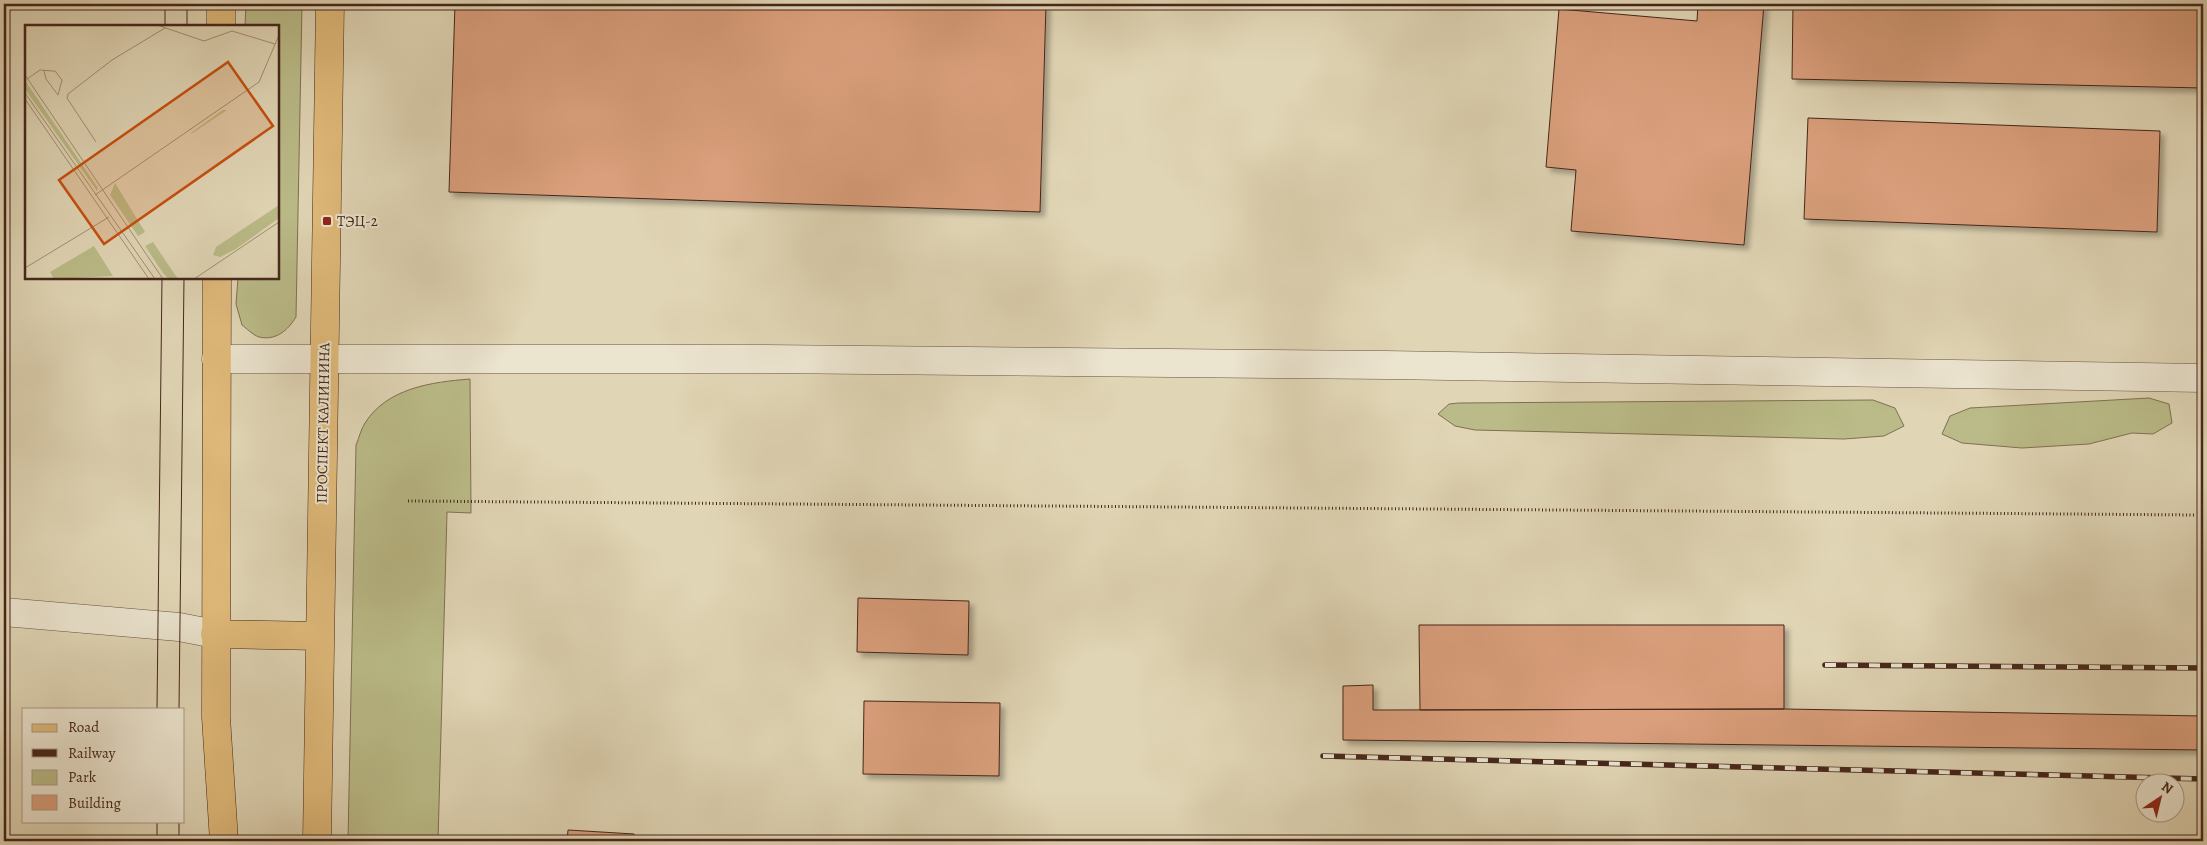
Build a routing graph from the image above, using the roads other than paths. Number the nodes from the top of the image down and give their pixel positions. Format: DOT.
graph roads {
  1 [pos="221,4"];
  2 [pos="330,4"];
  3 [pos="221,25"];
  4 [pos="217,279"];
  5 [pos="216,359"];
  6 [pos="324,359"];
  7 [pos="2203,378"];
  8 [pos="4,612"];
  9 [pos="215,634"];
  10 [pos="320,636"];
  11 [pos="224,841"];
  12 [pos="317,841"];
  1 -- 3 [label="main road"];
  2 -- 6 [label="main road, ПРОСПЕКТ КАЛИНИНА"];
  4 -- 5 [label="main road"];
  5 -- 6 [label="street"];
  5 -- 9 [label="main road"];
  6 -- 7 [label="street"];
  6 -- 10 [label="main road, ПРОСПЕКТ КАЛИНИНА"];
  8 -- 9 [label="street"];
  9 -- 10 [label="main road"];
  9 -- 11 [label="main road"];
  10 -- 12 [label="main road, ПРОСПЕКТ КАЛИНИНА"];
}
